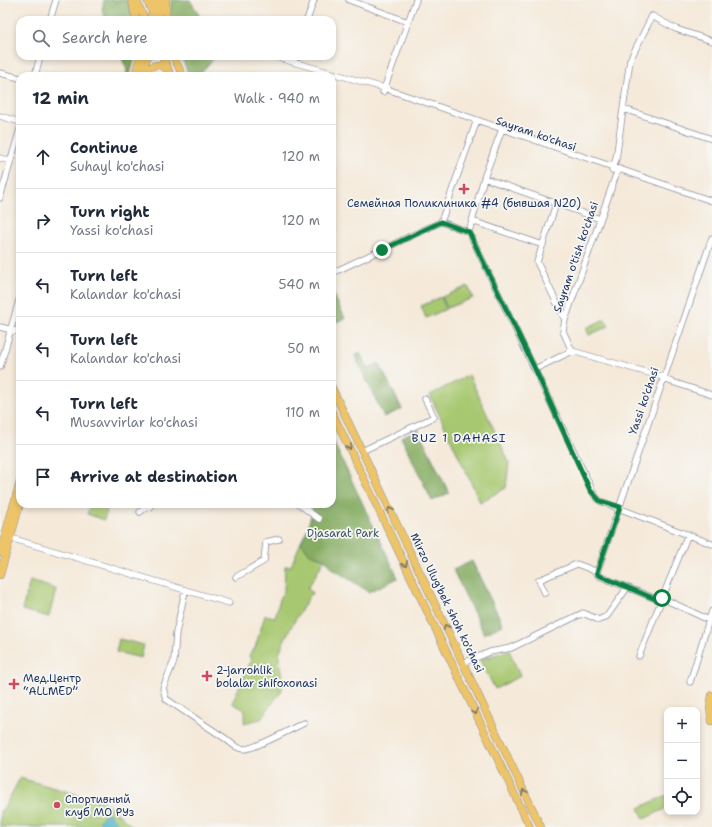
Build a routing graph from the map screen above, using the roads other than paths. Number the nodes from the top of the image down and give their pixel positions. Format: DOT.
graph roads {
  1 [pos="56,0"];
  2 [pos="132,0"];
  3 [pos="136,0"];
  4 [pos="147,0"];
  5 [pos="156,0"];
  6 [pos="162,0"];
  7 [pos="166,0"];
  8 [pos="314,0"];
  9 [pos="349,0"];
  10 [pos="416,0"];
  11 [pos="152,12"];
  12 [pos="51,16"];
  13 [pos="135,16"];
  14 [pos="143,16"];
  15 [pos="151,16"];
  16 [pos="154,16"];
  17 [pos="158,16"];
  18 [pos="166,16"];
  19 [pos="308,16"];
  20 [pos="408,22"];
  21 [pos="712,41"];
  22 [pos="39,60"];
  23 [pos="138,60"];
  24 [pos="146,60"];
  25 [pos="164,60"];
  26 [pos="175,60"];
  27 [pos="179,60"];
  28 [pos="287,60"];
  29 [pos="294,62"];
  30 [pos="36,72"];
  31 [pos="136,72"];
  32 [pos="144,72"];
  33 [pos="146,72"];
  34 [pos="169,72"];
  35 [pos="170,72"];
  36 [pos="181,72"];
  37 [pos="184,72"];
  38 [pos="327,72"];
  39 [pos="0,73"];
  40 [pos="336,75"];
  41 [pos="16,77"];
  42 [pos="383,90"];
  43 [pos="624,109"];
  44 [pos="0,116"];
  45 [pos="16,121"];
  46 [pos="476,122"];
  47 [pos="501,130"];
  48 [pos="712,139"];
  49 [pos="16,142"];
  50 [pos="0,158"];
  51 [pos="10,161"];
  52 [pos="615,170"];
  53 [pos="484,178"];
  54 [pos="0,198"];
  55 [pos="712,201"];
  56 [pos="556,204"];
  57 [pos="712,205"];
  58 [pos="600,219"];
  59 [pos="472,221"];
  60 [pos="441,222"];
  61 [pos="469,232"];
  62 [pos="712,238"];
  63 [pos="543,245"];
  64 [pos="336,272"];
  65 [pos="16,310"];
  66 [pos="565,320"];
  67 [pos="0,327"];
  68 [pos="10,330"];
  69 [pos="16,331"];
  70 [pos="572,351"];
  71 [pos="0,367"];
  72 [pos="535,369"];
  73 [pos="663,378"];
  74 [pos="712,394"];
  75 [pos="336,396"];
  76 [pos="425,399"];
  77 [pos="336,420"];
  78 [pos="362,451"];
  79 [pos="16,500"];
  80 [pos="620,507"];
  81 [pos="19,508"];
  82 [pos="145,508"];
  83 [pos="304,508"];
  84 [pos="140,512"];
  85 [pos="319,519"];
  86 [pos="688,534"];
  87 [pos="8,537"];
  88 [pos="279,539"];
  89 [pos="712,544"];
  90 [pos="0,553"];
  91 [pos="597,572"];
  92 [pos="0,575"];
  93 [pos="236,577"];
  94 [pos="627,588"];
  95 [pos="185,591"];
  96 [pos="544,593"];
  97 [pos="661,600"];
  98 [pos="229,603"];
  99 [pos="712,611"];
  100 [pos="711,620"];
  101 [pos="639,656"];
  102 [pos="463,663"];
  103 [pos="468,673"];
  104 [pos="458,677"];
  105 [pos="690,682"];
  106 [pos="712,695"];
  107 [pos="712,721"];
  108 [pos="304,724"];
  109 [pos="530,827"];
  110 [pos="541,827"];
  1 -- 12 [label="street"];
  2 -- 13 [label="main road"];
  3 -- 14 [label="main road"];
  4 -- 11 [label="main road"];
  5 -- 11 [label="main road"];
  6 -- 17 [label="main road"];
  7 -- 18 [label="main road"];
  8 -- 19 [label="street"];
  9 -- 20 [label="street"];
  10 -- 20 [label="street"];
  11 -- 15 [label="main road"];
  11 -- 16 [label="main road"];
  20 -- 42 [label="street"];
  21 -- 43 [label="street, Sayram o'tish ko'chasi"];
  22 -- 30 [label="street"];
  23 -- 31 [label="main road"];
  24 -- 32 [label="main road"];
  25 -- 35 [label="main road"];
  26 -- 36 [label="main road"];
  27 -- 37 [label="main road"];
  28 -- 29 [label="street, Sayram ko'chasi"];
  29 -- 38 [label="street, Sayram ko'chasi"];
  33 -- 34 [label="main road"];
  39 -- 41 [label="street"];
  40 -- 42 [label="street, Sayram ko'chasi"];
  42 -- 46 [label="street, Sayram ko'chasi"];
  43 -- 48 [label="street"];
  43 -- 52 [label="street, Sayram o'tish ko'chasi"];
  44 -- 45 [label="street"];
  46 -- 47 [label="street, Sayram ko'chasi"];
  46 -- 60 [label="street"];
  47 -- 52 [label="street, Sayram ko'chasi"];
  47 -- 53 [label="street"];
  49 -- 51 [label="street"];
  50 -- 51 [label="street"];
  51 -- 54 [label="street"];
  52 -- 55 [label="street, Sayram ko'chasi"];
  52 -- 57 [label="street, Sayram ko'chasi"];
  52 -- 58 [label="street, Sayram o'tish ko'chasi"];
  53 -- 56 [label="street"];
  53 -- 59 [label="street"];
  56 -- 58 [label="street"];
  56 -- 63 [label="street"];
  58 -- 66 [label="street, Sayram o'tish ko'chasi"];
  59 -- 61 [label="street"];
  59 -- 63 [label="street"];
  60 -- 61 [label="street"];
  60 -- 64 [label="street"];
  61 -- 72 [label="street"];
  62 -- 73 [label="street, Yassi ko'chasi"];
  63 -- 66 [label="street"];
  65 -- 68 [label="street"];
  66 -- 70 [label="street, Sayram o'tish ko'chasi"];
  67 -- 68 [label="street"];
  68 -- 69 [label="street"];
  68 -- 71 [label="street"];
  70 -- 72 [label="street"];
  70 -- 73 [label="street"];
  72 -- 80 [label="street"];
  73 -- 74 [label="street"];
  73 -- 80 [label="street, Yassi ko'chasi"];
  75 -- 78 [label="main road, Mirzo Ulug'bek shoh ko'chasi"];
  76 -- 78 [label="street"];
  77 -- 104 [label="main road, Mirzo Ulug'bek shoh ko'chasi, one-way"];
  102 -- 78 [label="main road, Mirzo Ulug'bek shoh ko'chasi, one-way"];
  79 -- 87 [label="main road"];
  80 -- 86 [label="street"];
  80 -- 91 [label="street, Yassi ko'chasi"];
  81 -- 87 [label="main road"];
  82 -- 84 [label="street"];
  83 -- 85 [label="street"];
  86 -- 89 [label="street"];
  86 -- 97 [label="street"];
  87 -- 90 [label="main road"];
  87 -- 92 [label="main road"];
  87 -- 95 [label="street"];
  88 -- 93 [label="street"];
  91 -- 94 [label="street"];
  91 -- 96 [label="street"];
  94 -- 97 [label="street"];
  94 -- 102 [label="street"];
  95 -- 98 [label="street"];
  95 -- 108 [label="street"];
  97 -- 100 [label="street"];
  97 -- 101 [label="street"];
  99 -- 100 [label="street"];
  100 -- 105 [label="street"];
  102 -- 103 [label="main road, Mirzo Ulug'bek shoh ko'chasi"];
  103 -- 104 [label="main road"];
  110 -- 103 [label="main road, Mirzo Ulug'bek shoh ko'chasi, one-way"];
  104 -- 109 [label="main road, Mirzo Ulug'bek shoh ko'chasi, one-way"];
  106 -- 107 [label="main road"];
}
